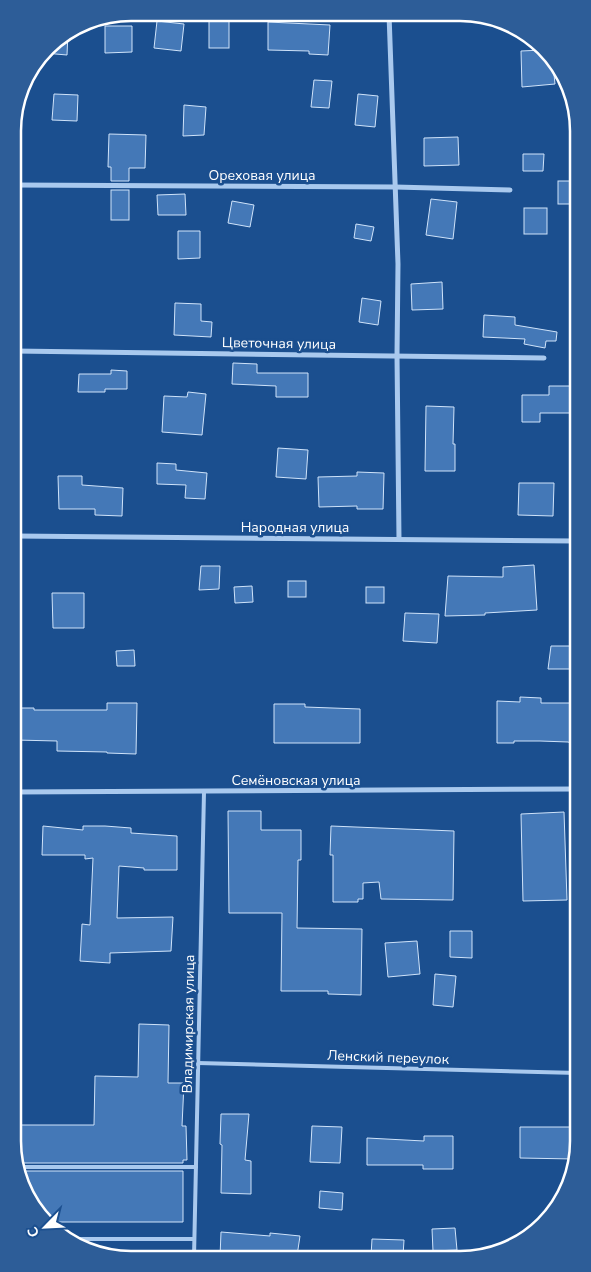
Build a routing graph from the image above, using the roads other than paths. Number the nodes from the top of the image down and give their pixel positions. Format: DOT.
graph roads {
  1 [pos="389,21"];
  2 [pos="21,185"];
  3 [pos="395,187"];
  4 [pos="510,190"];
  5 [pos="21,351"];
  6 [pos="397,355"];
  7 [pos="544,358"];
  8 [pos="21,536"];
  9 [pos="399,539"];
  10 [pos="570,541"];
  11 [pos="570,789"];
  12 [pos="21,792"];
  13 [pos="204,792"];
  14 [pos="198,1063"];
  15 [pos="570,1073"];
  16 [pos="25,1167"];
  17 [pos="196,1167"];
  18 [pos="194,1239"];
  19 [pos="84,1240"];
  20 [pos="194,1251"];
  1 -- 3 [label="street"];
  2 -- 3 [label="street, Ореховая улица"];
  3 -- 4 [label="street, Ореховая улица"];
  3 -- 6 [label="street"];
  5 -- 6 [label="street, Цветочная улица"];
  6 -- 7 [label="street, Цветочная улица"];
  6 -- 9 [label="street"];
  8 -- 9 [label="street, Народная улица"];
  9 -- 10 [label="street, Народная улица"];
  11 -- 13 [label="street, Семёновская улица"];
  12 -- 13 [label="street, Семёновская улица"];
  13 -- 14 [label="lane, Владимирская улица"];
  14 -- 15 [label="lane, Ленский переулок"];
  14 -- 17 [label="lane, Владимирская улица"];
  16 -- 17 [label="lane"];
  17 -- 18 [label="lane, Владимирская улица"];
  18 -- 19 [label="lane"];
  18 -- 20 [label="lane, Владимирская улица"];
}
